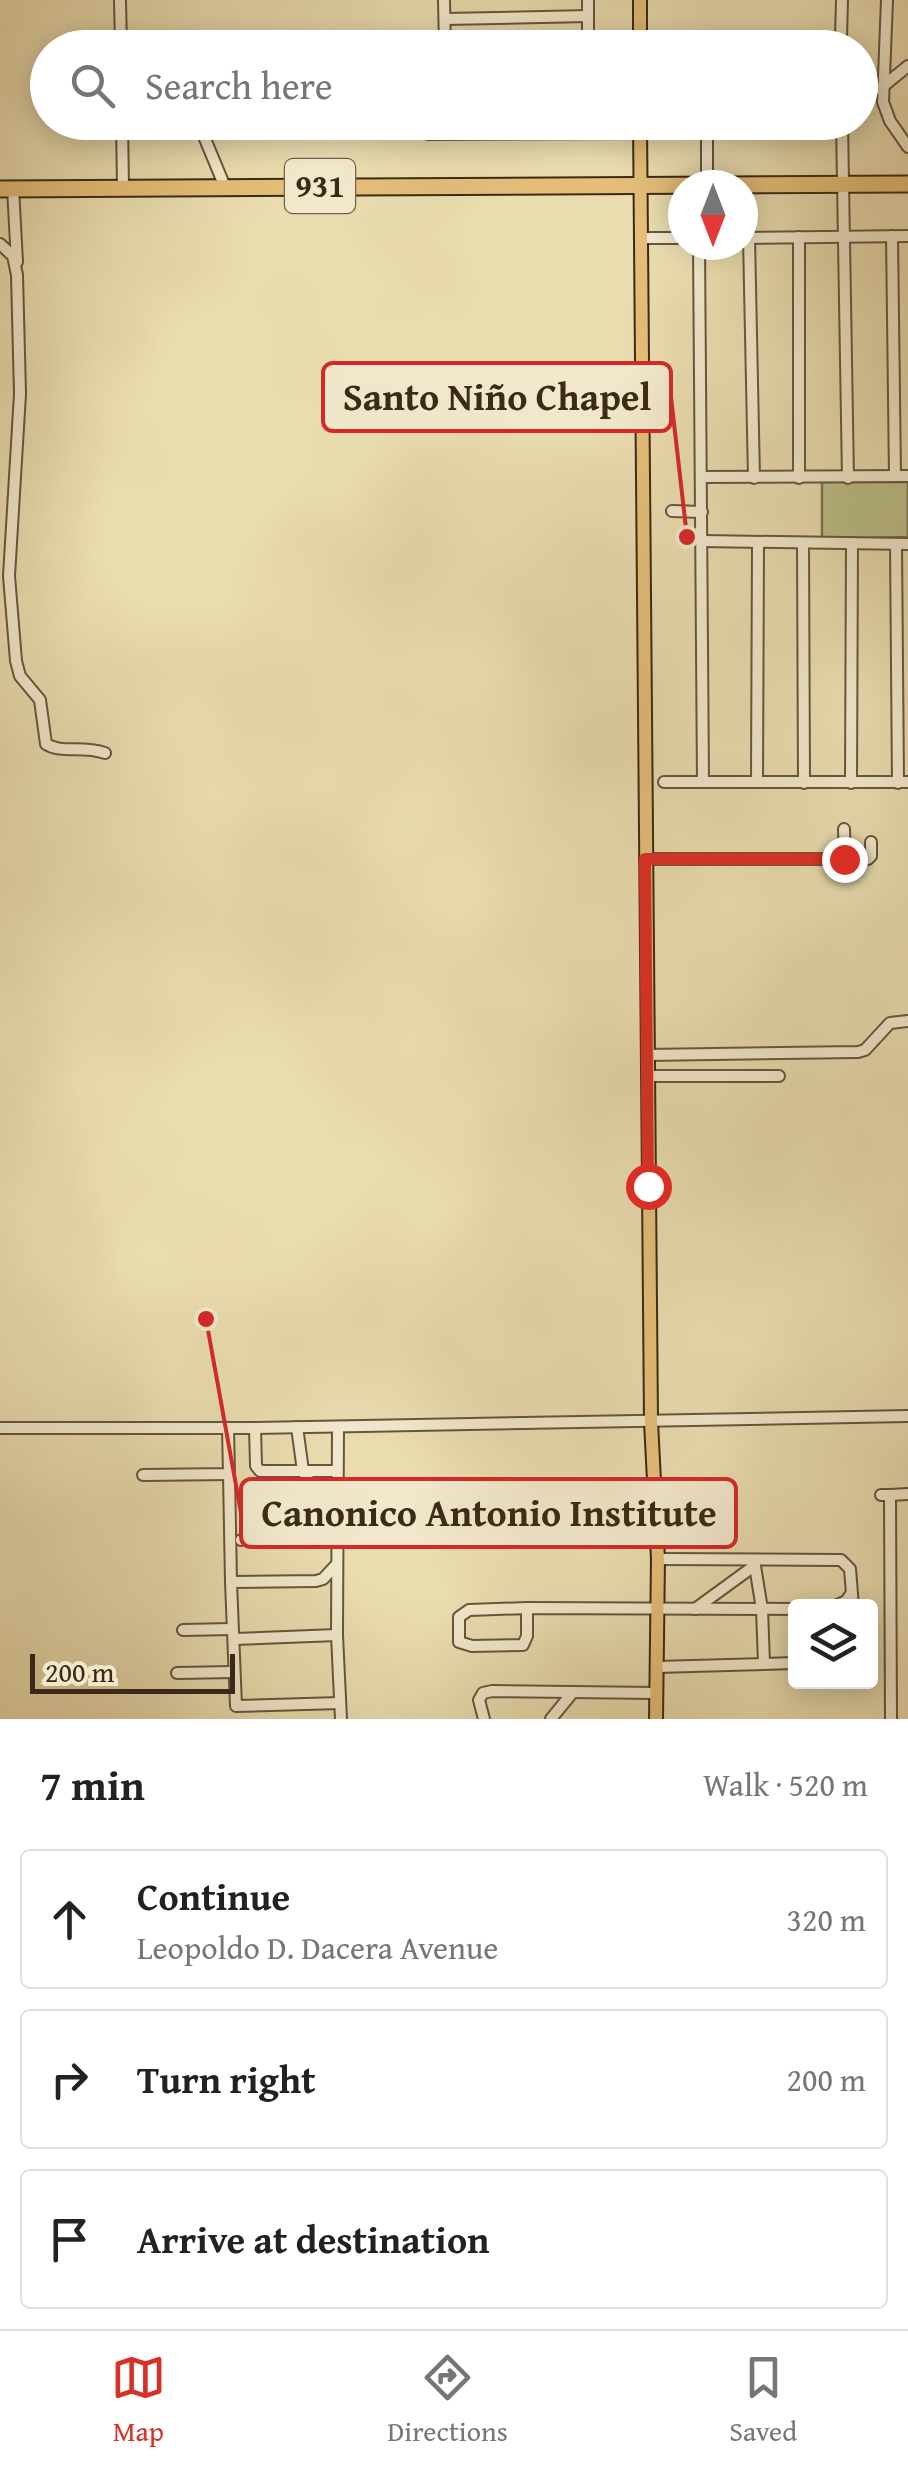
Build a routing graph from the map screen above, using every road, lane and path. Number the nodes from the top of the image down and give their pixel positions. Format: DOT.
graph roads {
  1 [pos="120,0"];
  2 [pos="444,0"];
  3 [pos="588,0"];
  4 [pos="640,0"];
  5 [pos="842,0"];
  6 [pos="887,0"];
  7 [pos="588,16"];
  8 [pos="445,19"];
  9 [pos="121,30"];
  10 [pos="445,30"];
  11 [pos="588,30"];
  12 [pos="640,30"];
  13 [pos="841,30"];
  14 [pos="908,66"];
  15 [pos="881,88"];
  16 [pos="878,89"];
  17 [pos="122,140"];
  18 [pos="205,140"];
  19 [pos="640,140"];
  20 [pos="707,140"];
  21 [pos="843,140"];
  22 [pos="908,147"];
  23 [pos="707,170"];
  24 [pos="640,184"];
  25 [pos="668,184"];
  26 [pos="758,184"];
  27 [pos="845,184"];
  28 [pos="908,184"];
  29 [pos="225,187"];
  30 [pos="6,188"];
  31 [pos="123,188"];
  32 [pos="892,236"];
  33 [pos="908,236"];
  34 [pos="798,237"];
  35 [pos="846,237"];
  36 [pos="640,238"];
  37 [pos="668,238"];
  38 [pos="758,238"];
  39 [pos="0,244"];
  40 [pos="699,260"];
  41 [pos="747,260"];
  42 [pos="17,263"];
  43 [pos="895,476"];
  44 [pos="908,476"];
  45 [pos="701,477"];
  46 [pos="754,478"];
  47 [pos="800,478"];
  48 [pos="848,478"];
  49 [pos="672,511"];
  50 [pos="702,512"];
  51 [pos="703,541"];
  52 [pos="758,543"];
  53 [pos="803,543"];
  54 [pos="852,543"];
  55 [pos="902,544"];
  56 [pos="902,628"];
  57 [pos="104,753"];
  58 [pos="664,782"];
  59 [pos="702,782"];
  60 [pos="757,782"];
  61 [pos="903,782"];
  62 [pos="804,783"];
  63 [pos="851,783"];
  64 [pos="844,830"];
  65 [pos="871,842"];
  66 [pos="645,859"];
  67 [pos="844,859"];
  68 [pos="908,1022"];
  69 [pos="647,1056"];
  70 [pos="647,1076"];
  71 [pos="779,1076"];
  72 [pos="908,1416"];
  73 [pos="651,1422"];
  74 [pos="338,1426"];
  75 [pos="297,1427"];
  76 [pos="0,1428"];
  77 [pos="228,1428"];
  78 [pos="256,1428"];
  79 [pos="337,1470"];
  80 [pos="303,1472"];
  81 [pos="229,1474"];
  82 [pos="143,1475"];
  83 [pos="337,1492"];
  84 [pos="908,1494"];
  85 [pos="322,1511"];
  86 [pos="241,1540"];
  87 [pos="658,1559"];
  88 [pos="754,1563"];
  89 [pos="337,1564"];
  90 [pos="231,1582"];
  91 [pos="852,1588"];
  92 [pos="847,1599"];
  93 [pos="853,1599"];
  94 [pos="527,1608"];
  95 [pos="658,1608"];
  96 [pos="762,1608"];
  97 [pos="695,1609"];
  98 [pos="788,1609"];
  99 [pos="183,1630"];
  100 [pos="233,1634"];
  101 [pos="337,1634"];
  102 [pos="892,1642"];
  103 [pos="908,1643"];
  104 [pos="788,1663"];
  105 [pos="764,1664"];
  106 [pos="657,1668"];
  107 [pos="234,1672"];
  108 [pos="177,1673"];
  109 [pos="573,1692"];
  110 [pos="656,1693"];
  111 [pos="340,1703"];
  112 [pos="340,1719"];
  113 [pos="484,1719"];
  114 [pos="551,1719"];
  115 [pos="656,1719"];
  116 [pos="892,1719"];
  1 -- 9 [label="street"];
  2 -- 8 [label="street"];
  3 -- 7 [label="street"];
  4 -- 12 [label="main road"];
  5 -- 13 [label="street"];
  6 -- 15 [label="street"];
  7 -- 8 [label="street"];
  7 -- 11 [label="street"];
  8 -- 10 [label="street"];
  14 -- 15 [label="street"];
  15 -- 16 [label="street"];
  15 -- 22 [label="street"];
  17 -- 31 [label="street"];
  18 -- 29 [label="street"];
  19 -- 24 [label="main road"];
  20 -- 23 [label="street"];
  21 -- 27 [label="street"];
  24 -- 25 [label="highway, 931"];
  24 -- 29 [label="highway, 931"];
  24 -- 36 [label="main road"];
  26 -- 27 [label="highway, 931"];
  27 -- 28 [label="highway, 931"];
  27 -- 35 [label="street"];
  29 -- 31 [label="highway, 931"];
  30 -- 31 [label="highway, 931"];
  30 -- 42 [label="street"];
  32 -- 33 [label="street"];
  32 -- 35 [label="street"];
  32 -- 43 [label="street"];
  34 -- 35 [label="street"];
  34 -- 38 [label="street"];
  34 -- 47 [label="street"];
  35 -- 48 [label="street"];
  36 -- 37 [label="street"];
  36 -- 66 [label="main road"];
  39 -- 42 [label="street"];
  40 -- 45 [label="street"];
  41 -- 46 [label="street"];
  42 -- 57 [label="street"];
  43 -- 44 [label="street"];
  43 -- 48 [label="street"];
  45 -- 46 [label="street"];
  45 -- 50 [label="street"];
  46 -- 47 [label="street"];
  47 -- 48 [label="street"];
  49 -- 50 [label="street"];
  50 -- 51 [label="street"];
  51 -- 52 [label="street"];
  51 -- 59 [label="street"];
  52 -- 53 [label="street"];
  52 -- 60 [label="street"];
  53 -- 54 [label="street"];
  53 -- 62 [label="street"];
  54 -- 55 [label="street"];
  54 -- 63 [label="street"];
  55 -- 56 [label="street"];
  56 -- 61 [label="street"];
  58 -- 59 [label="street"];
  59 -- 60 [label="street"];
  60 -- 62 [label="street"];
  61 -- 63 [label="street"];
  62 -- 63 [label="street"];
  64 -- 67 [label="street"];
  65 -- 67 [label="street"];
  66 -- 67 [label="street"];
  66 -- 69 [label="main road"];
  68 -- 69 [label="street"];
  69 -- 70 [label="main road"];
  70 -- 71 [label="street"];
  70 -- 73 [label="main road"];
  72 -- 73 [label="street"];
  73 -- 74 [label="street"];
  73 -- 87 [label="main road"];
  74 -- 75 [label="street"];
  74 -- 79 [label="street"];
  75 -- 78 [label="street"];
  75 -- 80 [label="street"];
  76 -- 77 [label="street"];
  77 -- 78 [label="street"];
  77 -- 81 [label="street"];
  78 -- 80 [label="street"];
  79 -- 80 [label="street"];
  79 -- 83 [label="street"];
  80 -- 85 [label="street"];
  81 -- 82 [label="street"];
  81 -- 90 [label="street"];
  83 -- 85 [label="street"];
  83 -- 89 [label="street"];
  84 -- 102 [label="street"];
  85 -- 86 [label="street"];
  87 -- 88 [label="street"];
  87 -- 95 [label="main road"];
  88 -- 91 [label="street"];
  88 -- 96 [label="street"];
  88 -- 97 [label="street"];
  89 -- 90 [label="street"];
  89 -- 101 [label="street"];
  90 -- 100 [label="street"];
  91 -- 92 [label="street"];
  91 -- 93 [label="street"];
  94 -- 94 [label="street"];
  94 -- 95 [label="street"];
  95 -- 97 [label="street"];
  95 -- 106 [label="main road"];
  96 -- 97 [label="street"];
  96 -- 98 [label="street"];
  96 -- 105 [label="street"];
  99 -- 100 [label="street"];
  100 -- 101 [label="street"];
  100 -- 107 [label="street"];
  101 -- 111 [label="street"];
  102 -- 103 [label="street"];
  102 -- 116 [label="street"];
  104 -- 105 [label="street"];
  105 -- 106 [label="street"];
  106 -- 110 [label="main road"];
  107 -- 108 [label="street"];
  107 -- 111 [label="street"];
  109 -- 110 [label="street"];
  109 -- 113 [label="street"];
  109 -- 114 [label="street"];
  110 -- 115 [label="main road"];
  111 -- 112 [label="street"];
}
